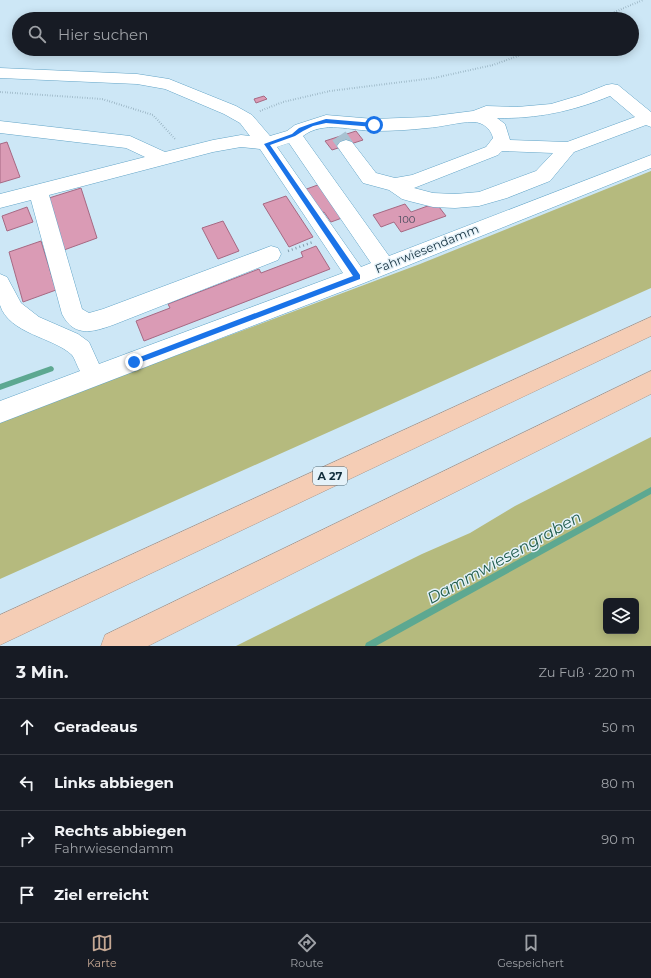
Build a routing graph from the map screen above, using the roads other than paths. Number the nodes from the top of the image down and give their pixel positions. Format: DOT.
graph roads {
  1 [pos="0,73"];
  2 [pos="476,116"];
  3 [pos="649,120"];
  4 [pos="0,127"];
  5 [pos="296,139"];
  6 [pos="266,144"];
  7 [pos="497,145"];
  8 [pos="568,148"];
  9 [pos="161,158"];
  10 [pos="651,161"];
  11 [pos="395,185"];
  12 [pos="38,190"];
  13 [pos="0,201"];
  14 [pos="272,254"];
  15 [pos="385,266"];
  16 [pos="357,277"];
  17 [pos="0,282"];
  18 [pos="651,326"];
  19 [pos="94,377"];
  20 [pos="651,382"];
  21 [pos="0,412"];
  22 [pos="0,630"];
  23 [pos="116,646"];
  1 -- 6 [label="street"];
  2 -- 3 [label="street"];
  2 -- 5 [label="street"];
  2 -- 7 [label="street"];
  3 -- 8 [label="street"];
  4 -- 9 [label="street"];
  5 -- 6 [label="street"];
  5 -- 11 [label="street"];
  5 -- 15 [label="street"];
  6 -- 9 [label="street"];
  6 -- 16 [label="street"];
  7 -- 8 [label="street"];
  7 -- 11 [label="street"];
  8 -- 11 [label="street"];
  9 -- 12 [label="street"];
  10 -- 15 [label="street, Fahrwiesendamm"];
  12 -- 13 [label="street"];
  12 -- 14 [label="street"];
  15 -- 16 [label="street, Fahrwiesendamm"];
  16 -- 19 [label="street, Fahrwiesendamm"];
  17 -- 19 [label="street"];
  18 -- 22 [label="highway, A 27"];
  19 -- 21 [label="street, Fahrwiesendamm"];
  20 -- 23 [label="highway"];
}
